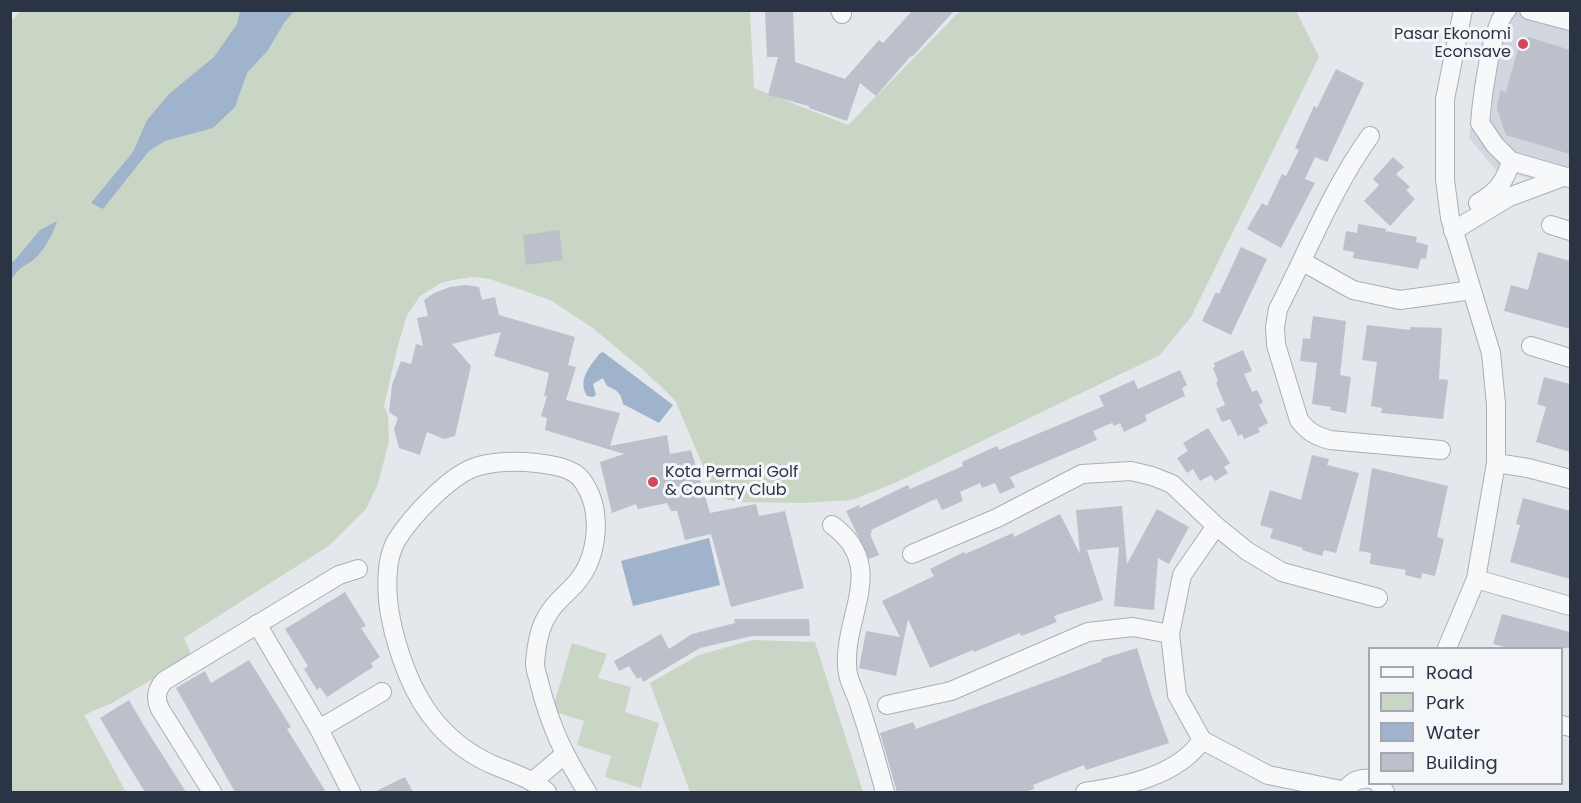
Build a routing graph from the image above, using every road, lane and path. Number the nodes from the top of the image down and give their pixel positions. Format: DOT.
graph roads {
  1 [pos="1507,10"];
  2 [pos="1529,10"];
  3 [pos="1463,11"];
  4 [pos="1570,21"];
  5 [pos="1370,136"];
  6 [pos="1510,161"];
  7 [pos="1567,178"];
  8 [pos="1445,180"];
  9 [pos="1475,204"];
  10 [pos="1451,224"];
  11 [pos="1551,225"];
  12 [pos="1570,231"];
  13 [pos="1303,262"];
  14 [pos="1472,290"];
  15 [pos="1531,346"];
  16 [pos="1570,358"];
  17 [pos="1441,450"];
  18 [pos="1496,463"];
  19 [pos="1570,479"];
  20 [pos="832,525"];
  21 [pos="1216,526"];
  22 [pos="912,554"];
  23 [pos="358,569"];
  24 [pos="1476,579"];
  25 [pos="1378,598"];
  26 [pos="1570,606"];
  27 [pos="257,624"];
  28 [pos="1170,634"];
  29 [pos="1447,647"];
  30 [pos="382,692"];
  31 [pos="887,705"];
  32 [pos="319,729"];
  33 [pos="1202,740"];
  34 [pos="564,755"];
  35 [pos="1368,779"];
  36 [pos="1265,784"];
  37 [pos="539,787"];
  38 [pos="1345,791"];
  39 [pos="212,792"];
  40 [pos="351,792"];
  41 [pos="587,792"];
  42 [pos="885,792"];
  43 [pos="1085,792"];
  1 -- 6 [label="street"];
  2 -- 4 [label="street"];
  3 -- 8 [label="street"];
  5 -- 13 [label="street"];
  6 -- 7 [label="street"];
  6 -- 9 [label="street"];
  7 -- 10 [label="street"];
  8 -- 9 [label="street"];
  8 -- 10 [label="street"];
  9 -- 10 [label="street"];
  10 -- 14 [label="street"];
  11 -- 12 [label="street"];
  13 -- 14 [label="street"];
  13 -- 17 [label="street"];
  14 -- 18 [label="street"];
  15 -- 16 [label="street"];
  18 -- 19 [label="street"];
  18 -- 24 [label="street"];
  20 -- 42 [label="street"];
  21 -- 22 [label="street"];
  21 -- 25 [label="street"];
  21 -- 28 [label="street"];
  23 -- 27 [label="street"];
  24 -- 26 [label="street"];
  24 -- 29 [label="street"];
  27 -- 32 [label="street"];
  27 -- 39 [label="street"];
  28 -- 31 [label="street"];
  28 -- 33 [label="street"];
  30 -- 32 [label="street"];
  32 -- 40 [label="street"];
  33 -- 36 [label="street"];
  33 -- 43 [label="street"];
  34 -- 37 [label="street"];
  34 -- 37 [label="street"];
  34 -- 41 [label="street"];
  35 -- 38 [label="street"];
  36 -- 38 [label="street"];
}
